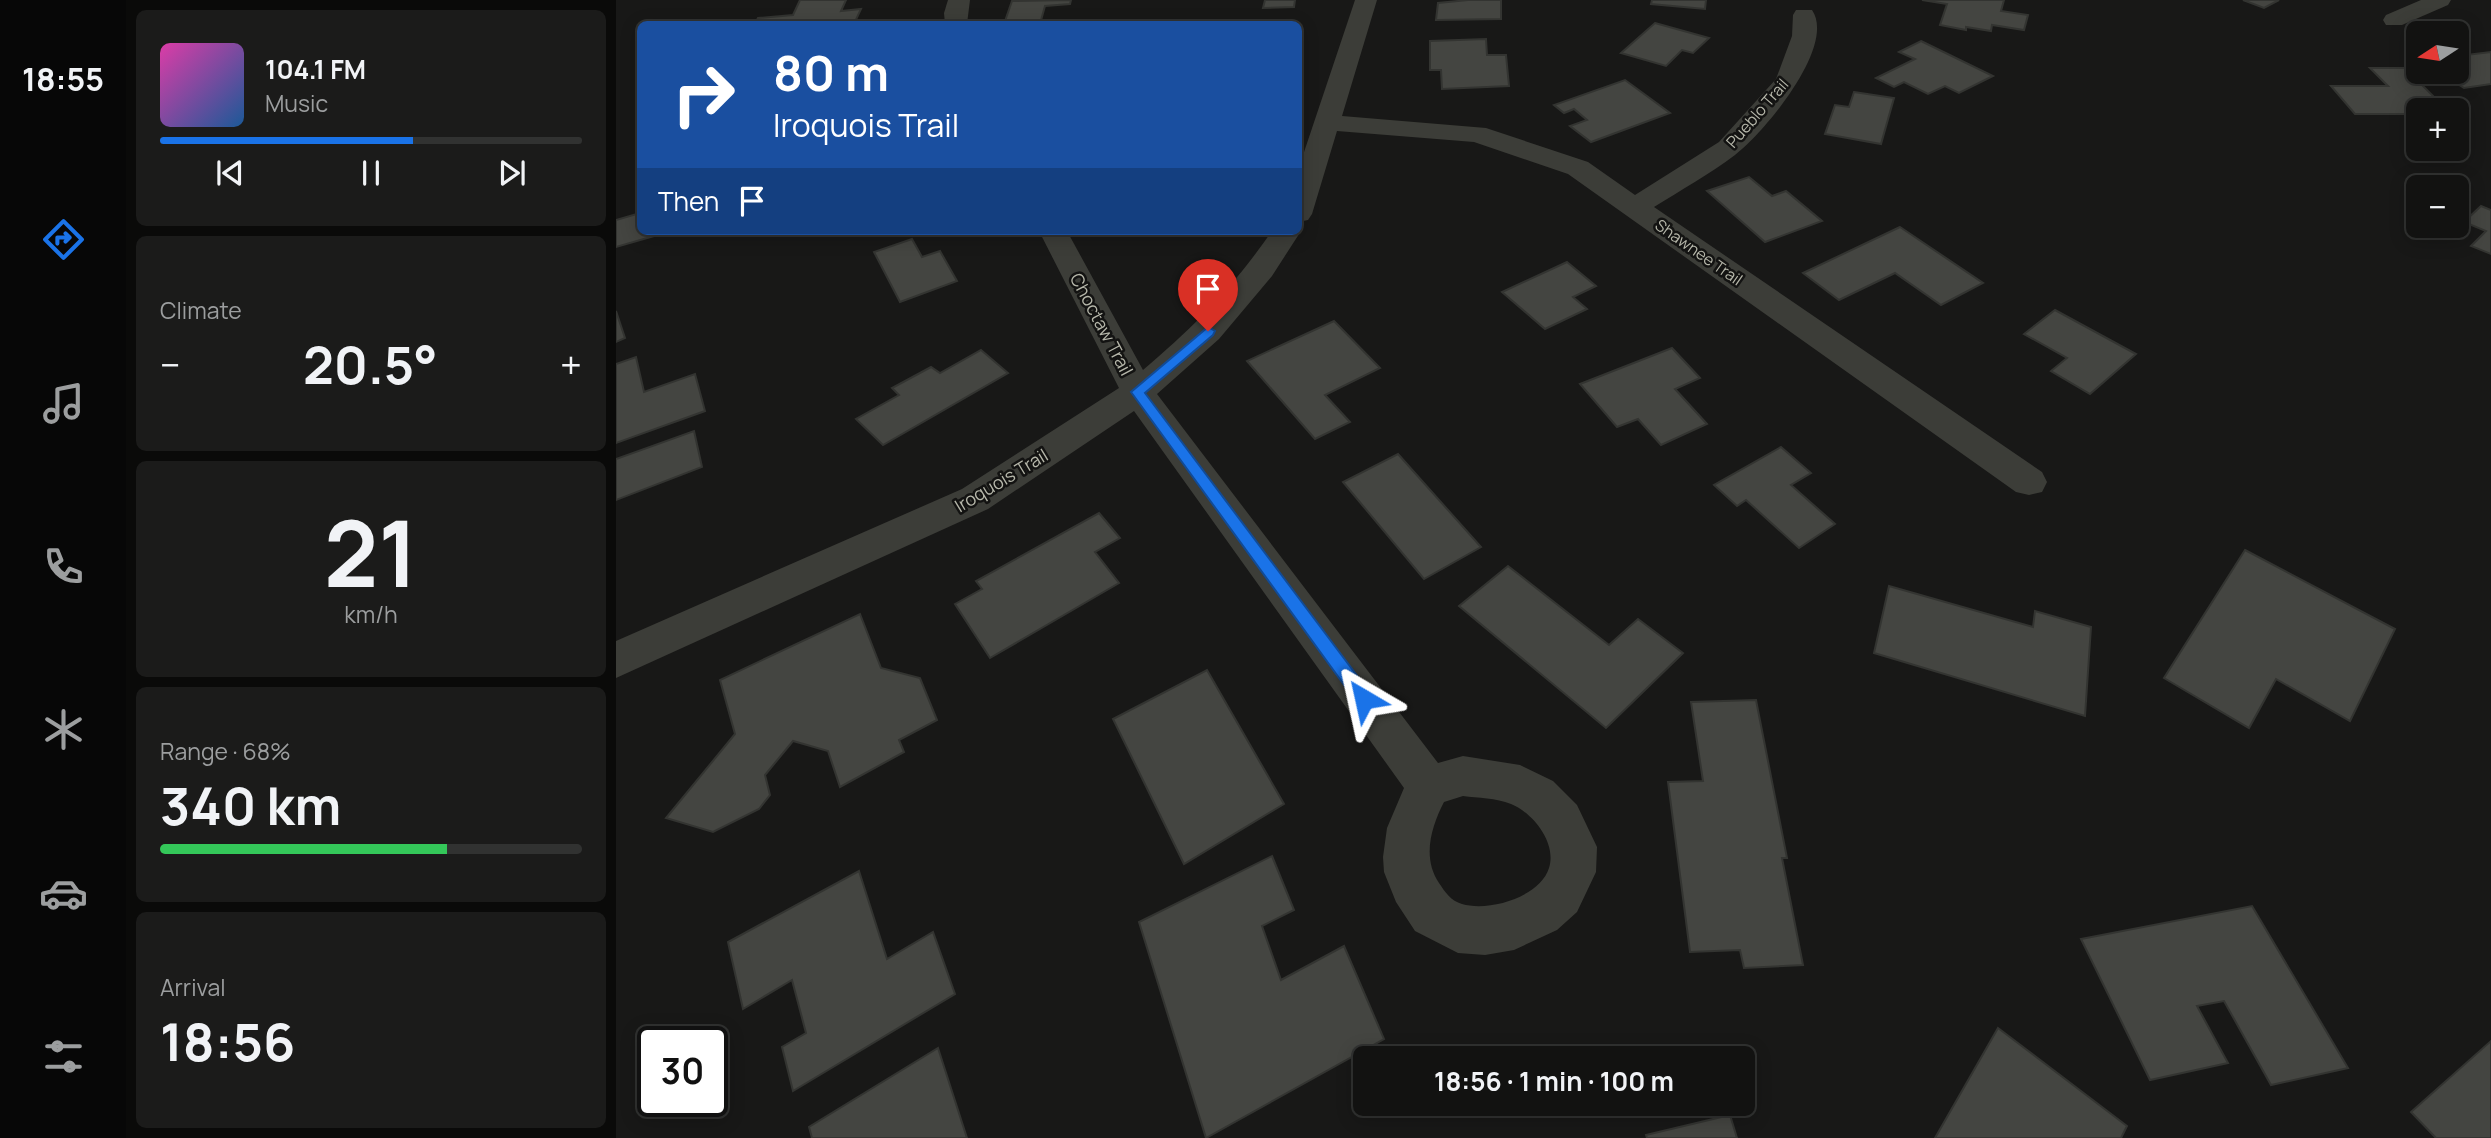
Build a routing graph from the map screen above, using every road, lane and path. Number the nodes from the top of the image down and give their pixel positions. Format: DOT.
graph roads {
  1 [pos="959,0"];
  2 [pos="1366,0"];
  3 [pos="2440,0"];
  4 [pos="1804,15"];
  5 [pos="2394,19"];
  6 [pos="956,21"];
  7 [pos="1329,123"];
  8 [pos="1302,202"];
  9 [pos="1635,207"];
  10 [pos="1055,235"];
  11 [pos="1284,235"];
  12 [pos="1138,392"];
  13 [pos="2029,482"];
  14 [pos="616,660"];
  15 [pos="1429,786"];
  1 -- 6 [label="street"];
  2 -- 7 [label="street"];
  3 -- 5 [label="street"];
  4 -- 9 [label="street, Pueblo Trail"];
  7 -- 8 [label="street"];
  7 -- 9 [label="street, Shawnee Trail"];
  9 -- 13 [label="street, Shawnee Trail"];
  10 -- 12 [label="street, Choctaw Trail"];
  11 -- 12 [label="street, Iroquois Trail"];
  12 -- 14 [label="street, Iroquois Trail"];
  12 -- 15 [label="street, Choctaw Trail"];
}
